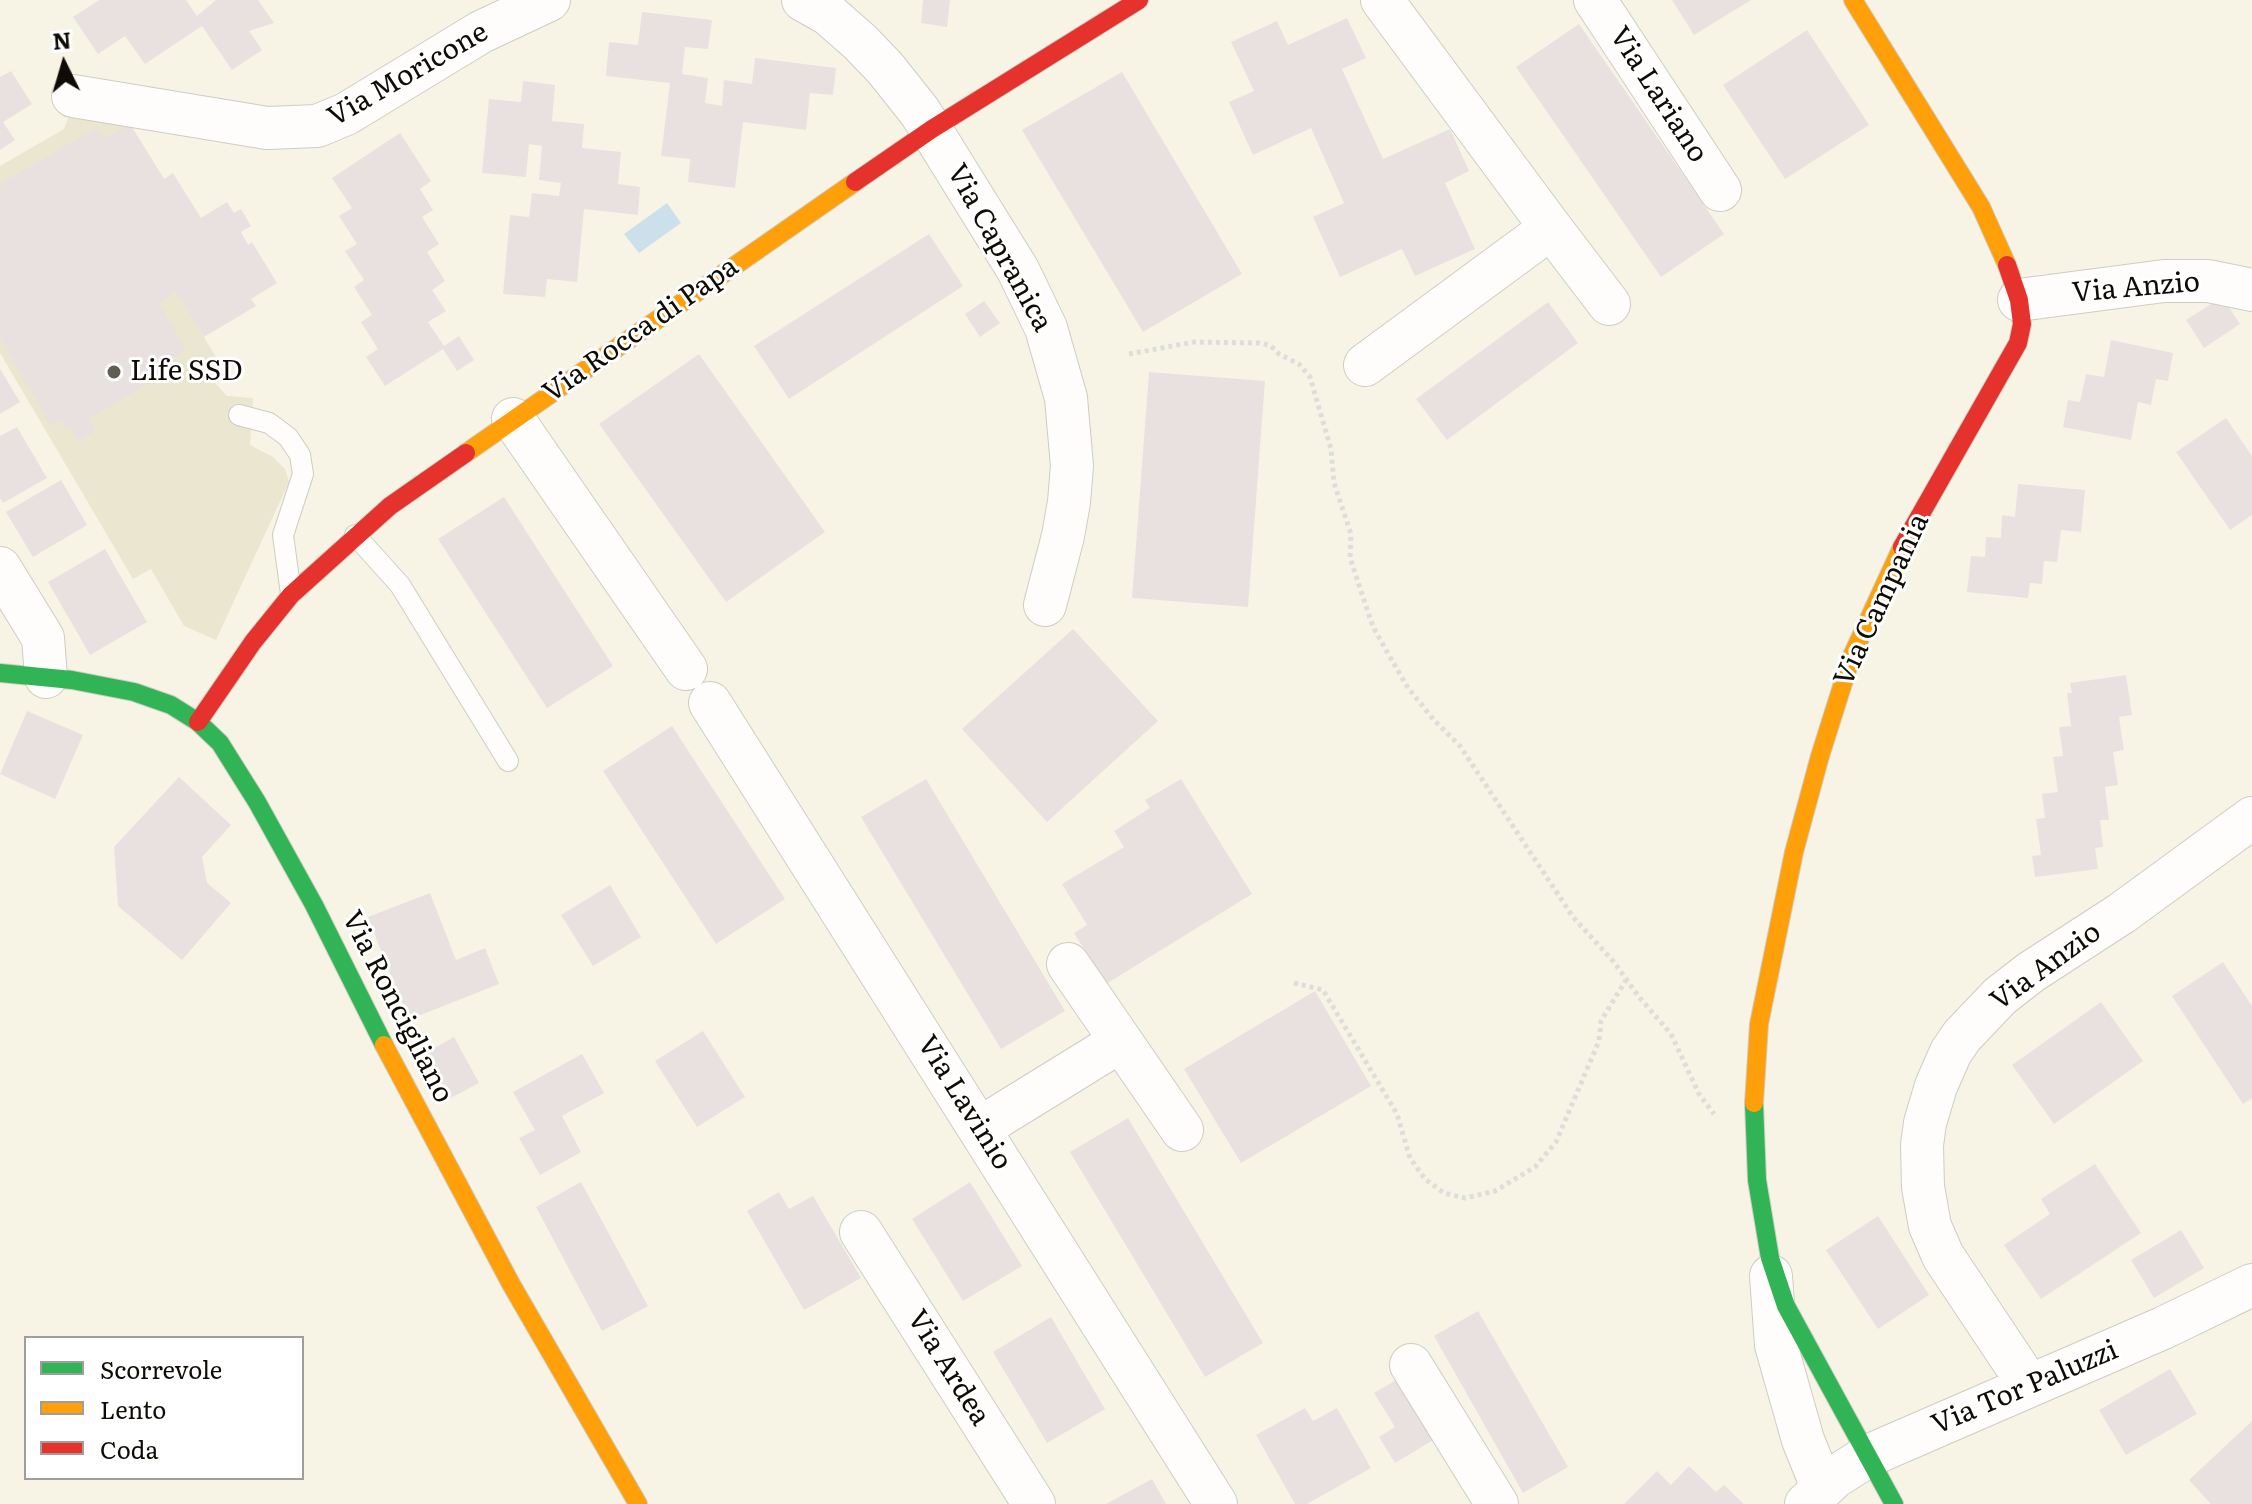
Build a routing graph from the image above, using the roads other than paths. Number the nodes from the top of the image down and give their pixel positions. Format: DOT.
graph roads {
  1 [pos="549,0"];
  2 [pos="803,0"];
  3 [pos="1139,0"];
  4 [pos="1382,0"];
  5 [pos="1595,0"];
  6 [pos="1853,0"];
  7 [pos="73,96"];
  8 [pos="932,129"];
  9 [pos="1720,190"];
  10 [pos="1551,228"];
  11 [pos="2252,290"];
  12 [pos="2019,300"];
  13 [pos="1609,304"];
  14 [pos="1365,365"];
  15 [pos="239,415"];
  16 [pos="513,419"];
  17 [pos="355,535"];
  18 [pos="0,568"];
  19 [pos="291,595"];
  20 [pos="1045,605"];
  21 [pos="686,669"];
  22 [pos="0,673"];
  23 [pos="46,677"];
  24 [pos="710,703"];
  25 [pos="198,722"];
  26 [pos="508,761"];
  27 [pos="2252,818"];
  28 [pos="1068,964"];
  29 [pos="1121,1041"];
  30 [pos="980,1128"];
  31 [pos="1182,1130"];
  32 [pos="861,1232"];
  33 [pos="1770,1258"];
  34 [pos="2252,1285"];
  35 [pos="1411,1365"];
  36 [pos="2029,1385"];
  37 [pos="1868,1456"];
  38 [pos="1814,1496"];
  39 [pos="638,1504"];
  40 [pos="1034,1504"];
  41 [pos="1216,1504"];
  42 [pos="1497,1504"];
  43 [pos="1894,1504"];
  1 -- 7 [label="street, Via Moricone"];
  2 -- 8 [label="street"];
  3 -- 8 [label="street, Via Rocca di Papa"];
  4 -- 10 [label="street"];
  5 -- 9 [label="street, Via Lariano"];
  6 -- 12 [label="street, Via Campania"];
  8 -- 16 [label="street, Via Rocca di Papa"];
  8 -- 20 [label="street, Via Capranica"];
  10 -- 13 [label="street"];
  10 -- 14 [label="street"];
  11 -- 12 [label="street, Via Anzio"];
  12 -- 33 [label="street, Via Campania"];
  15 -- 19 [label="lane"];
  16 -- 17 [label="street, Via Rocca di Papa"];
  16 -- 21 [label="street"];
  17 -- 19 [label="street, Via Rocca di Papa"];
  17 -- 26 [label="lane"];
  18 -- 23 [label="street"];
  19 -- 25 [label="street, Via Rocca di Papa"];
  22 -- 23 [label="street, Via Roncigliano"];
  23 -- 25 [label="street, Via Roncigliano"];
  24 -- 30 [label="street, Via Lavinio"];
  25 -- 39 [label="street, Via Roncigliano"];
  27 -- 36 [label="street, Via Anzio"];
  28 -- 29 [label="street"];
  29 -- 30 [label="street"];
  29 -- 31 [label="street"];
  30 -- 41 [label="street, Via Lavinio"];
  32 -- 40 [label="street, Via Ardea"];
  33 -- 37 [label="street, Via Campania"];
  33 -- 38 [label="street, Via Campania"];
  34 -- 36 [label="street, Via Tor Paluzzi"];
  35 -- 42 [label="street"];
  36 -- 37 [label="street, Via Tor Paluzzi"];
  37 -- 38 [label="street, Via Tor Paluzzi"];
  37 -- 43 [label="street, Via Campania"];
}
